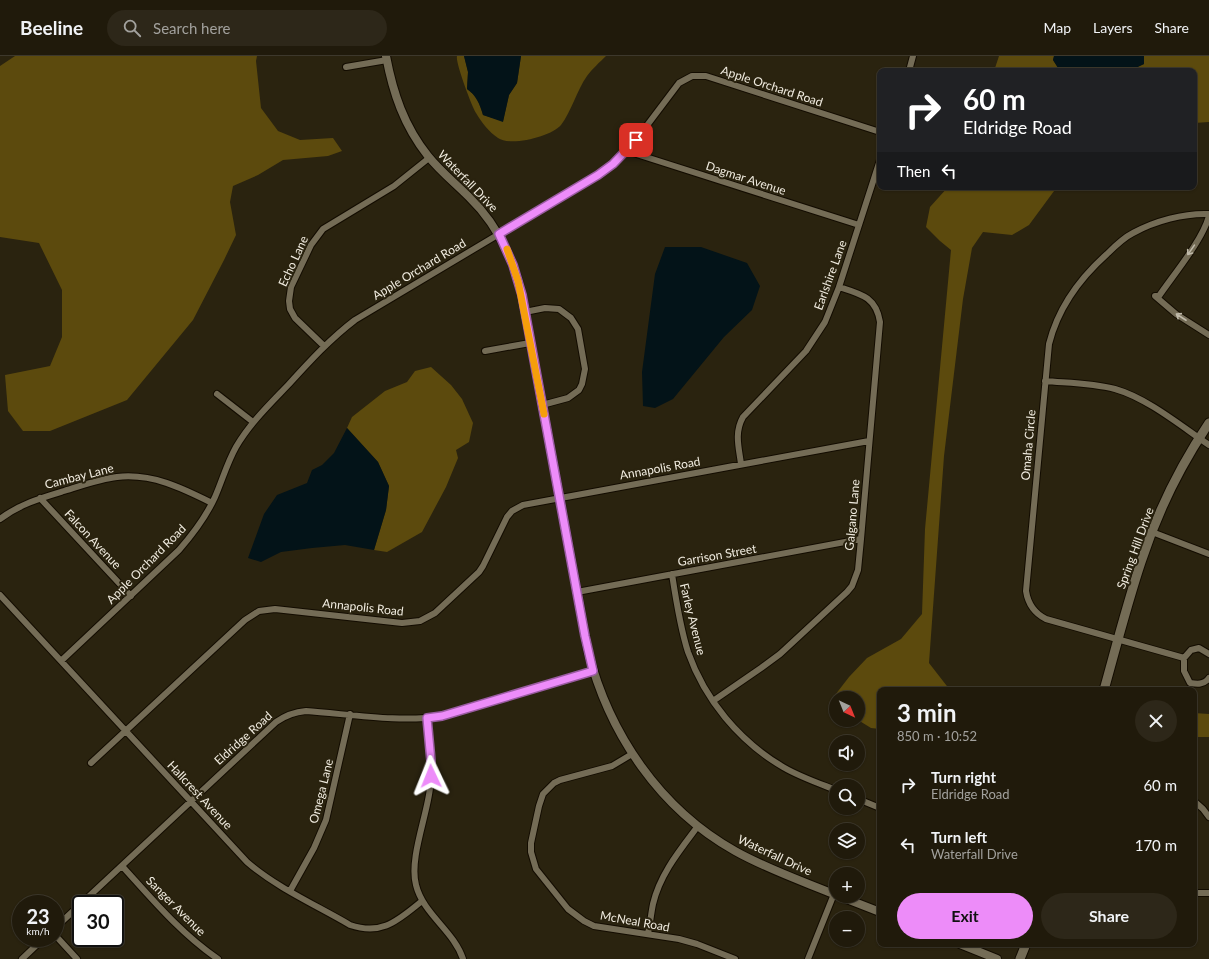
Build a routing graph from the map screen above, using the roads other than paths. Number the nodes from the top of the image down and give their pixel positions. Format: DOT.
graph roads {
  1 [pos="913,56"];
  2 [pos="386,58"];
  3 [pos="346,67"];
  4 [pos="909,68"];
  5 [pos="877,131"];
  6 [pos="626,151"];
  7 [pos="429,158"];
  8 [pos="877,169"];
  9 [pos="1209,215"];
  10 [pos="859,225"];
  11 [pos="499,234"];
  12 [pos="839,287"];
  13 [pos="525,312"];
  14 [pos="1209,335"];
  15 [pos="530,343"];
  16 [pos="324,346"];
  17 [pos="485,351"];
  18 [pos="1045,381"];
  19 [pos="217,394"];
  20 [pos="542,404"];
  21 [pos="253,422"];
  22 [pos="1209,423"];
  23 [pos="1199,438"];
  24 [pos="869,441"];
  25 [pos="1209,445"];
  26 [pos="742,464"];
  27 [pos="40,498"];
  28 [pos="559,498"];
  29 [pos="212,503"];
  30 [pos="0,518"];
  31 [pos="1152,532"];
  32 [pos="861,539"];
  33 [pos="1209,554"];
  34 [pos="672,574"];
  35 [pos="576,592"];
  36 [pos="0,595"];
  37 [pos="131,596"];
  38 [pos="1118,640"];
  39 [pos="1209,654"];
  40 [pos="1184,658"];
  41 [pos="61,661"];
  42 [pos="593,671"];
  43 [pos="1209,678"];
  44 [pos="1105,687"];
  45 [pos="713,701"];
  46 [pos="350,714"];
  47 [pos="427,718"];
  48 [pos="126,730"];
  49 [pos="632,754"];
  50 [pos="91,763"];
  51 [pos="829,787"];
  52 [pos="191,801"];
  53 [pos="865,802"];
  54 [pos="1197,804"];
  55 [pos="877,807"];
  56 [pos="1209,817"];
  57 [pos="698,826"];
  58 [pos="122,866"];
  59 [pos="290,891"];
  60 [pos="829,892"];
  61 [pos="1197,893"];
  62 [pos="1209,893"];
  63 [pos="422,901"];
  64 [pos="832,903"];
  65 [pos="857,903"];
  66 [pos="877,911"];
  67 [pos="64,920"];
  68 [pos="648,934"];
  69 [pos="64,945"];
  70 [pos="35,947"];
  71 [pos="968,947"];
  72 [pos="1025,947"];
  73 [pos="22,959"];
  74 [pos="77,959"];
  75 [pos="218,959"];
  76 [pos="463,959"];
  77 [pos="735,959"];
  78 [pos="808,959"];
  79 [pos="998,959"];
  80 [pos="1020,959"];
  1 -- 4 [label="street"];
  2 -- 3 [label="street"];
  2 -- 7 [label="street, Waterfall Drive"];
  5 -- 6 [label="street, Apple Orchard Road"];
  6 -- 10 [label="street, Dagmar Avenue"];
  6 -- 11 [label="street, Apple Orchard Road"];
  7 -- 11 [label="street, Waterfall Drive"];
  7 -- 16 [label="street, Echo Lane"];
  8 -- 10 [label="street, Earlshire Lane"];
  9 -- 14 [label="street"];
  9 -- 18 [label="street, Omaha Circle"];
  10 -- 12 [label="street, Earlshire Lane"];
  11 -- 13 [label="street, Waterfall Drive"];
  11 -- 16 [label="street, Apple Orchard Road"];
  12 -- 24 [label="street, Galgano Lane"];
  12 -- 26 [label="street, Earlshire Lane"];
  13 -- 15 [label="street, Waterfall Drive"];
  13 -- 20 [label="street"];
  15 -- 17 [label="street"];
  15 -- 20 [label="street, Waterfall Drive"];
  16 -- 21 [label="street, Apple Orchard Road"];
  18 -- 23 [label="street"];
  18 -- 38 [label="street, Omaha Circle"];
  19 -- 21 [label="street"];
  20 -- 28 [label="street, Waterfall Drive"];
  21 -- 29 [label="street, Apple Orchard Road"];
  22 -- 23 [label="main road, Spring Hill Drive"];
  23 -- 25 [label="street"];
  23 -- 31 [label="main road, Spring Hill Drive"];
  24 -- 26 [label="street, Annapolis Road"];
  24 -- 32 [label="street, Galgano Lane"];
  26 -- 28 [label="street, Annapolis Road"];
  27 -- 29 [label="street, Cambay Lane"];
  27 -- 30 [label="street, Cambay Lane"];
  27 -- 37 [label="street, Falcon Avenue"];
  28 -- 35 [label="street, Waterfall Drive"];
  28 -- 48 [label="street, Annapolis Road"];
  29 -- 37 [label="street, Apple Orchard Road"];
  31 -- 33 [label="street"];
  31 -- 38 [label="main road, Spring Hill Drive"];
  32 -- 34 [label="street, Garrison Street"];
  32 -- 45 [label="street, Galgano Lane"];
  34 -- 35 [label="street, Garrison Street"];
  34 -- 45 [label="street, Farley Avenue"];
  35 -- 42 [label="street, Waterfall Drive"];
  36 -- 41 [label="street, Hallcrest Avenue"];
  37 -- 41 [label="street, Apple Orchard Road"];
  38 -- 40 [label="street, Omaha Circle"];
  38 -- 44 [label="main road, Spring Hill Drive"];
  39 -- 40 [label="street"];
  40 -- 43 [label="street"];
  41 -- 48 [label="street, Hallcrest Avenue"];
  42 -- 47 [label="street, Eldridge Road"];
  42 -- 49 [label="street, Waterfall Drive"];
  45 -- 51 [label="street, Farley Avenue"];
  46 -- 47 [label="street, Eldridge Road"];
  46 -- 52 [label="street, Eldridge Road"];
  46 -- 59 [label="street, Omega Lane"];
  47 -- 63 [label="street"];
  48 -- 50 [label="street, Annapolis Road"];
  48 -- 52 [label="street, Hallcrest Avenue"];
  49 -- 57 [label="street, Waterfall Drive"];
  49 -- 68 [label="street, McNeal Road"];
  52 -- 58 [label="street, Eldridge Road"];
  52 -- 59 [label="street, Hallcrest Avenue"];
  53 -- 55 [label="street"];
  54 -- 56 [label="street"];
  57 -- 60 [label="street, Waterfall Drive"];
  57 -- 68 [label="street"];
  58 -- 67 [label="street, Eldridge Road"];
  58 -- 75 [label="street, Sanger Avenue"];
  59 -- 63 [label="street, Hallcrest Avenue"];
  61 -- 62 [label="street"];
  63 -- 76 [label="street"];
  64 -- 78 [label="street"];
  65 -- 66 [label="street, Waterfall Drive"];
  68 -- 77 [label="street, McNeal Road"];
  69 -- 74 [label="street"];
  70 -- 73 [label="street"];
  71 -- 79 [label="street"];
  72 -- 80 [label="main road"];
}
